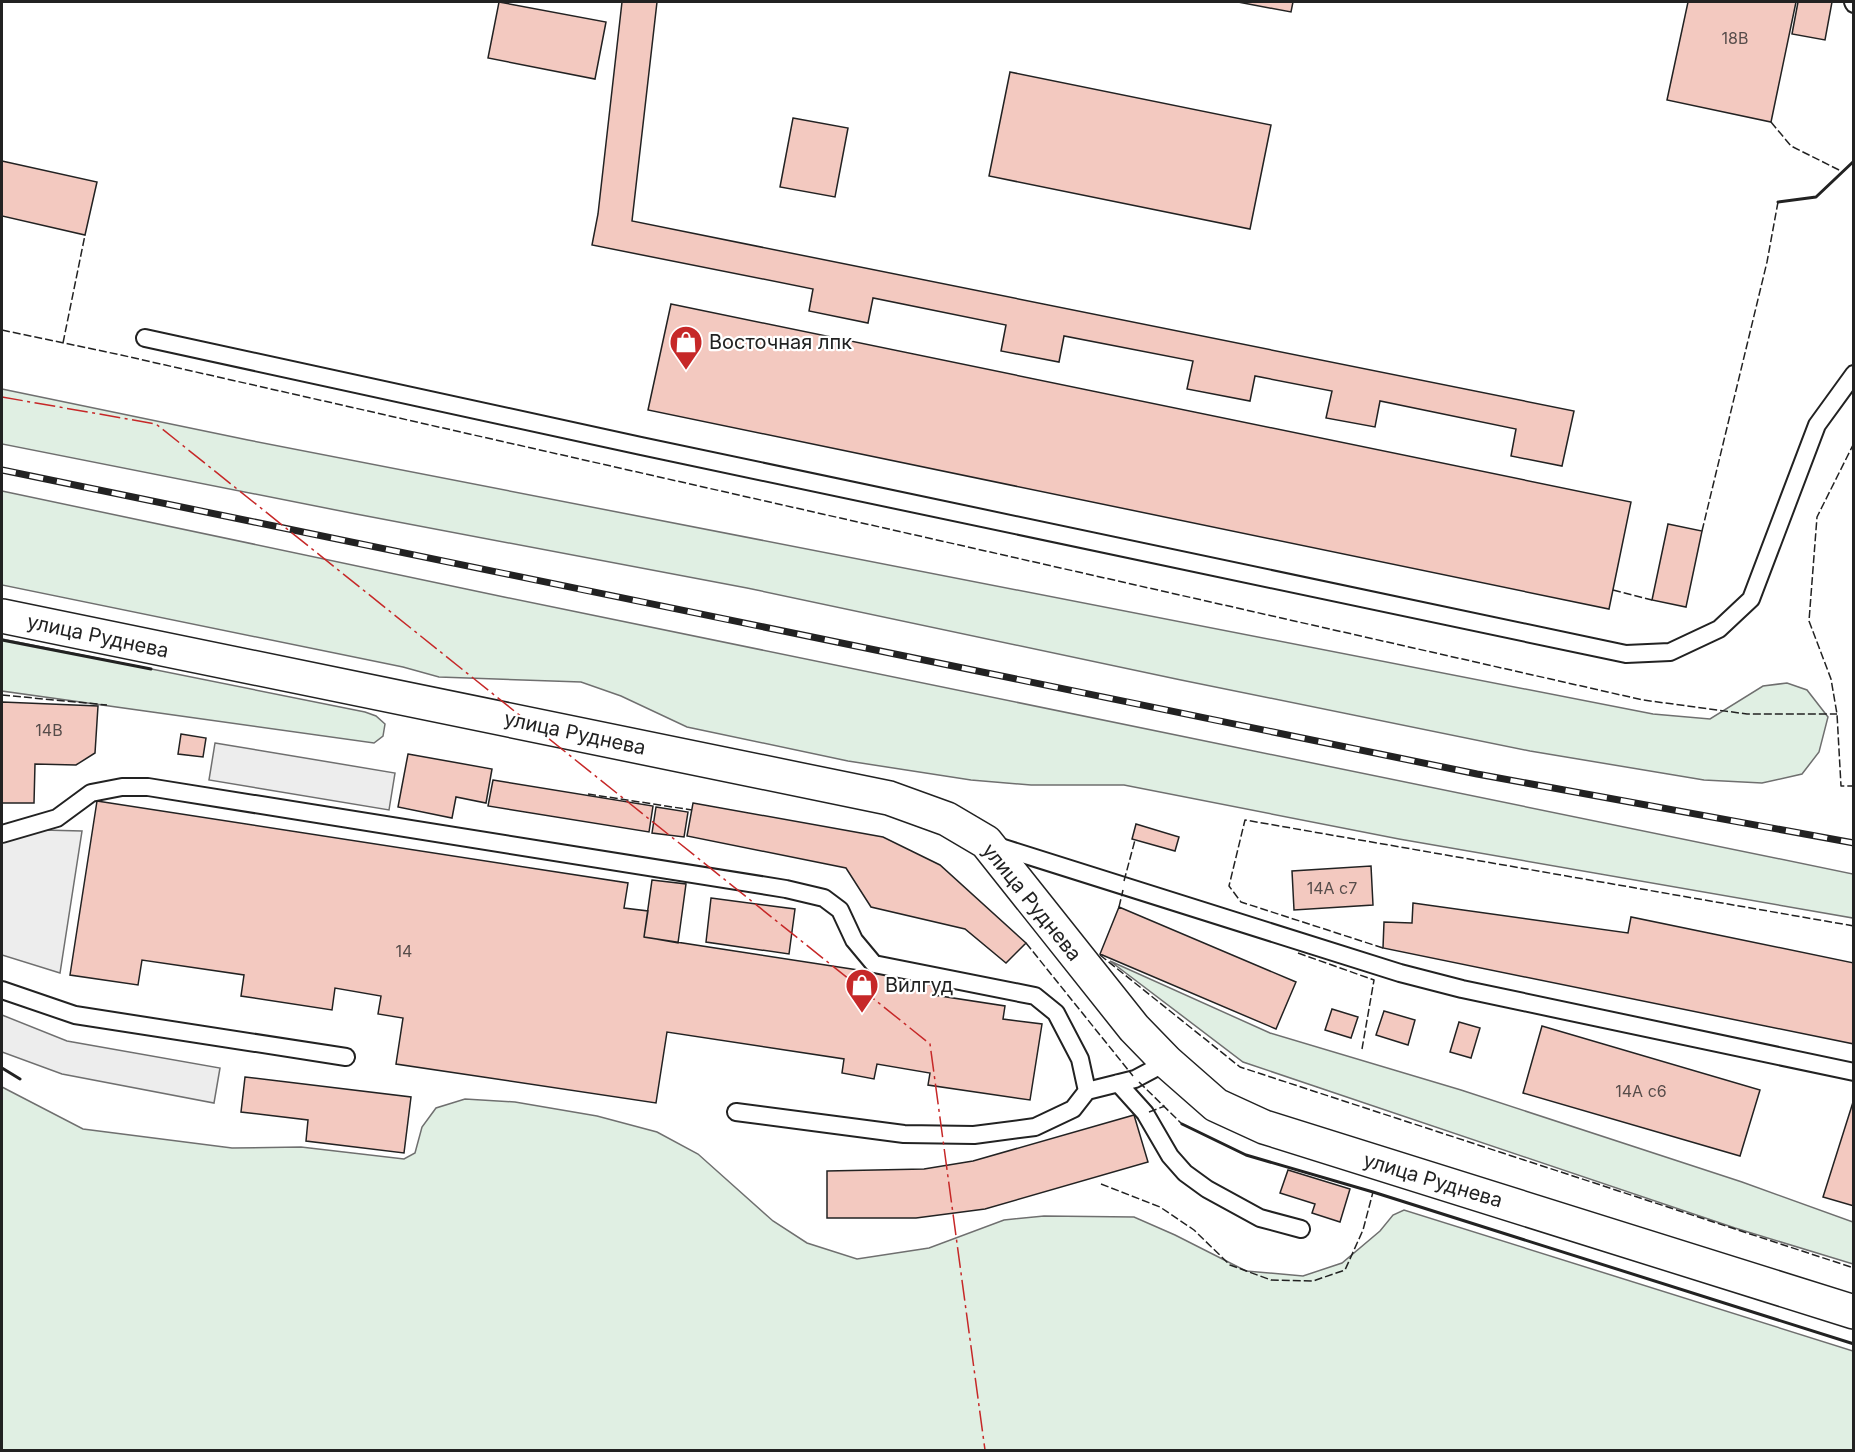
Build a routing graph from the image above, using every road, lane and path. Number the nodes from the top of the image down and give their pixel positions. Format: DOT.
graph roads {
  1 [pos="145,338"];
  2 [pos="1854,374"];
  3 [pos="2,616"];
  4 [pos="2,834"];
  5 [pos="986,842"];
  6 [pos="2,990"];
  7 [pos="346,1057"];
  8 [pos="1167,1062"];
  9 [pos="1854,1072"];
  10 [pos="1118,1083"];
  11 [pos="1087,1091"];
  12 [pos="736,1112"];
  13 [pos="1301,1229"];
  14 [pos="1854,1312"];
  1 -- 2 [label="lane"];
  3 -- 5 [label="street, улица Руднева"];
  4 -- 11 [label="lane"];
  5 -- 8 [label="street, улица Руднева"];
  5 -- 9 [label="lane"];
  6 -- 7 [label="lane"];
  8 -- 10 [label="lane"];
  8 -- 14 [label="street, улица Руднева"];
  10 -- 11 [label="lane"];
  10 -- 13 [label="lane"];
  11 -- 12 [label="lane"];
}
